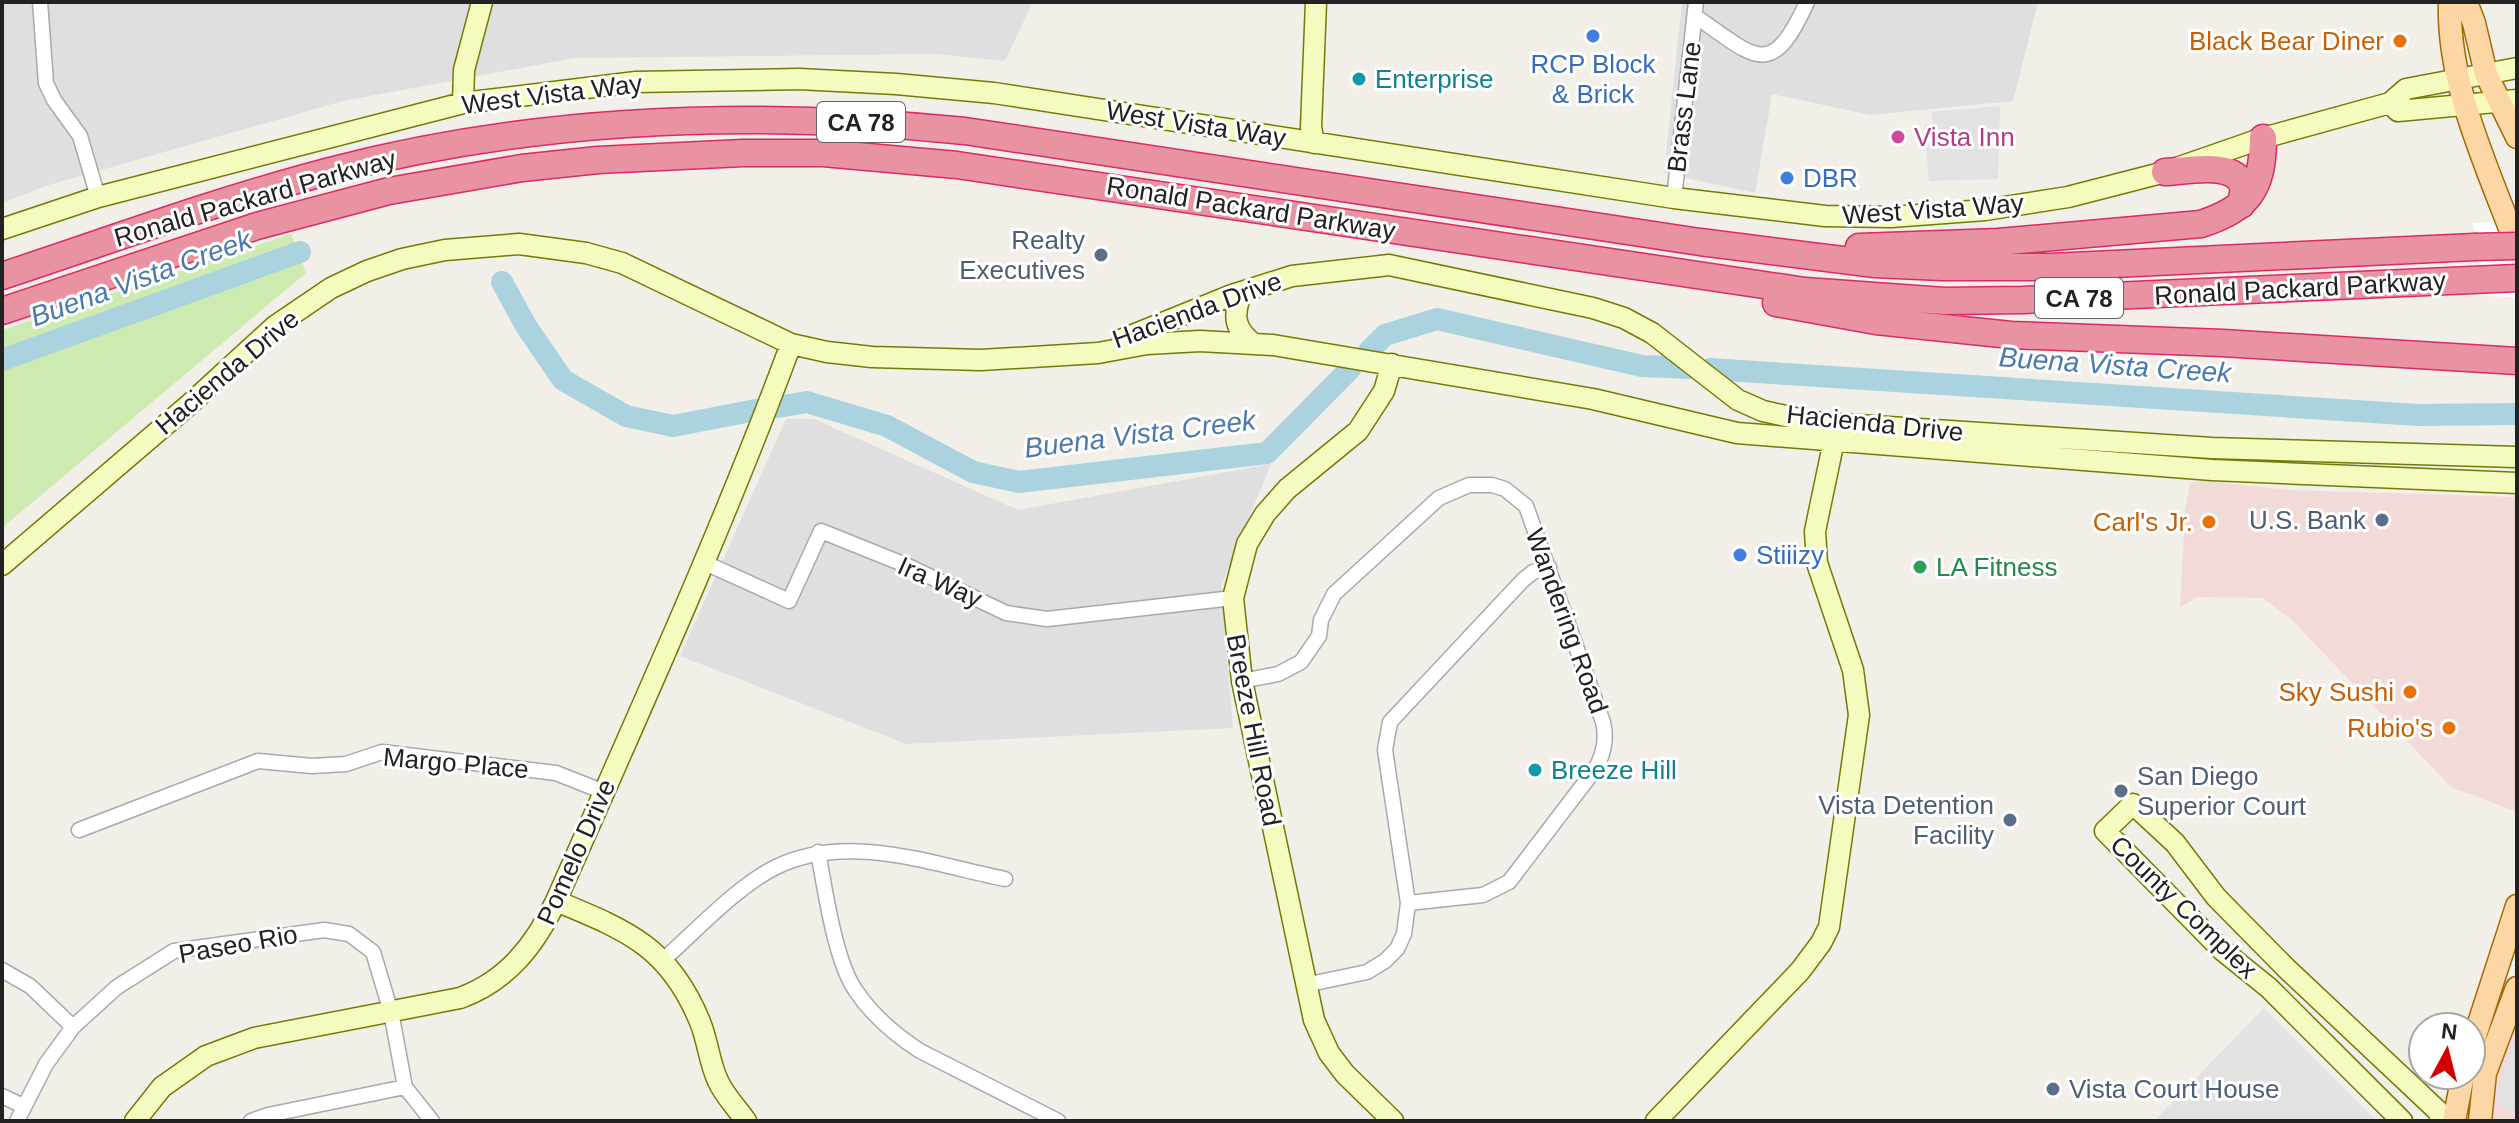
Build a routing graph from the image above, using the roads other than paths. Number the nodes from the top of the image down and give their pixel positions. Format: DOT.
graph roads {
  1 [pos="40,2"];
  2 [pos="482,2"];
  3 [pos="1316,2"];
  4 [pos="1807,2"];
  5 [pos="2450,2"];
  6 [pos="2466,2"];
  7 [pos="1696,9"];
  8 [pos="2517,68"];
  9 [pos="2486,74"];
  10 [pos="2457,79"];
  11 [pos="2508,101"];
  12 [pos="463,103"];
  13 [pos="2390,103"];
  14 [pos="2466,105"];
  15 [pos="2517,137"];
  16 [pos="2263,138"];
  17 [pos="1314,143"];
  18 [pos="2165,172"];
  19 [pos="98,197"];
  20 [pos="1674,198"];
  21 [pos="2241,205"];
  22 [pos="2,229"];
  23 [pos="2517,246"];
  24 [pos="1732,247"];
  25 [pos="1677,273"];
  26 [pos="2,276"];
  27 [pos="2517,278"];
  28 [pos="1242,292"];
  29 [pos="2,311"];
  30 [pos="791,344"];
  31 [pos="1254,344"];
  32 [pos="1041,357"];
  33 [pos="2517,361"];
  34 [pos="1392,364"];
  35 [pos="1836,431"];
  36 [pos="2517,457"];
  37 [pos="2517,483"];
  38 [pos="703,562"];
  39 [pos="2,565"];
  40 [pos="1549,567"];
  41 [pos="1233,598"];
  42 [pos="1242,681"];
  43 [pos="604,792"];
  44 [pos="79,830"];
  45 [pos="818,852"];
  46 [pos="1005,879"];
  47 [pos="556,901"];
  48 [pos="1408,903"];
  49 [pos="2517,906"];
  50 [pos="662,961"];
  51 [pos="2,970"];
  52 [pos="1305,985"];
  53 [pos="2517,988"];
  54 [pos="2483,1011"];
  55 [pos="391,1012"];
  56 [pos="73,1027"];
  57 [pos="405,1087"];
  58 [pos="2460,1091"];
  59 [pos="2,1096"];
  60 [pos="23,1106"];
  61 [pos="17,1121"];
  62 [pos="135,1121"];
  63 [pos="251,1121"];
  64 [pos="432,1121"];
  65 [pos="746,1121"];
  66 [pos="1058,1121"];
  67 [pos="1393,1121"];
  68 [pos="1656,1121"];
  69 [pos="2402,1121"];
  70 [pos="2442,1121"];
  71 [pos="2454,1121"];
  72 [pos="2480,1121"];
  1 -- 19 [label="street"];
  2 -- 12 [label="main road"];
  3 -- 17 [label="main road"];
  4 -- 7 [label="street, Brass Lane"];
  5 -- 10 [label="main road"];
  6 -- 9 [label="main road"];
  7 -- 20 [label="street, Brass Lane"];
  8 -- 9 [label="main road, West Vista Way"];
  9 -- 10 [label="main road, West Vista Way"];
  9 -- 11 [label="main road"];
  10 -- 13 [label="main road, West Vista Way"];
  10 -- 14 [label="main road"];
  11 -- 14 [label="main road, West Vista Way"];
  11 -- 15 [label="main road"];
  12 -- 17 [label="main road, West Vista Way"];
  12 -- 19 [label="main road, West Vista Way"];
  13 -- 14 [label="main road, West Vista Way"];
  13 -- 16 [label="main road, West Vista Way"];
  14 -- 23 [label="main road"];
  16 -- 18 [label="main road, West Vista Way"];
  16 -- 21 [label="highway"];
  17 -- 20 [label="main road, West Vista Way"];
  18 -- 20 [label="main road, West Vista Way"];
  18 -- 21 [label="highway"];
  19 -- 22 [label="main road, West Vista Way"];
  21 -- 24 [label="highway"];
  23 -- 24 [label="highway, Ronald Packard Parkway / CA 78, bridge"];
  24 -- 26 [label="highway, Ronald Packard Parkway / CA 78"];
  25 -- 27 [label="highway, Ronald Packard Parkway / CA 78"];
  25 -- 29 [label="highway, Ronald Packard Parkway / CA 78"];
  25 -- 33 [label="highway"];
  28 -- 31 [label="main road"];
  28 -- 32 [label="main road, Hacienda Drive"];
  28 -- 35 [label="main road, Hacienda Drive"];
  30 -- 32 [label="main road, Hacienda Drive"];
  30 -- 38 [label="main road, Pomelo Drive"];
  30 -- 39 [label="main road, Hacienda Drive"];
  31 -- 32 [label="main road, Hacienda Drive"];
  31 -- 34 [label="main road, Hacienda Drive"];
  34 -- 35 [label="main road, Hacienda Drive"];
  34 -- 41 [label="main road, Breeze Hill Road"];
  35 -- 36 [label="main road, Hacienda Drive"];
  35 -- 37 [label="main road, Hacienda Drive"];
  35 -- 68 [label="main road"];
  38 -- 41 [label="street, Ira Way"];
  38 -- 43 [label="main road, Pomelo Drive"];
  40 -- 42 [label="street, Wandering Road"];
  40 -- 48 [label="street"];
  40 -- 48 [label="street, Wandering Road"];
  41 -- 42 [label="main road, Breeze Hill Road"];
  42 -- 52 [label="main road, Breeze Hill Road"];
  43 -- 44 [label="street, Margo Place"];
  43 -- 47 [label="main road, Pomelo Drive"];
  45 -- 46 [label="street"];
  45 -- 50 [label="street"];
  45 -- 66 [label="street"];
  47 -- 50 [label="main road"];
  47 -- 55 [label="main road, Pomelo Drive"];
  48 -- 52 [label="street"];
  49 -- 54 [label="main road"];
  50 -- 65 [label="main road"];
  51 -- 56 [label="street"];
  52 -- 67 [label="main road, Breeze Hill Road"];
  53 -- 72 [label="main road"];
  55 -- 56 [label="street, Paseo Rio"];
  55 -- 57 [label="street, Paseo Rio"];
  55 -- 62 [label="main road, Pomelo Drive"];
  56 -- 60 [label="street, Paseo Rio"];
  57 -- 63 [label="street"];
  57 -- 64 [label="street"];
  58 -- 71 [label="main road"];
  59 -- 60 [label="street"];
  60 -- 61 [label="street, Paseo Rio"];
  69 -- 70 [label="main road, County Complex"];
}
